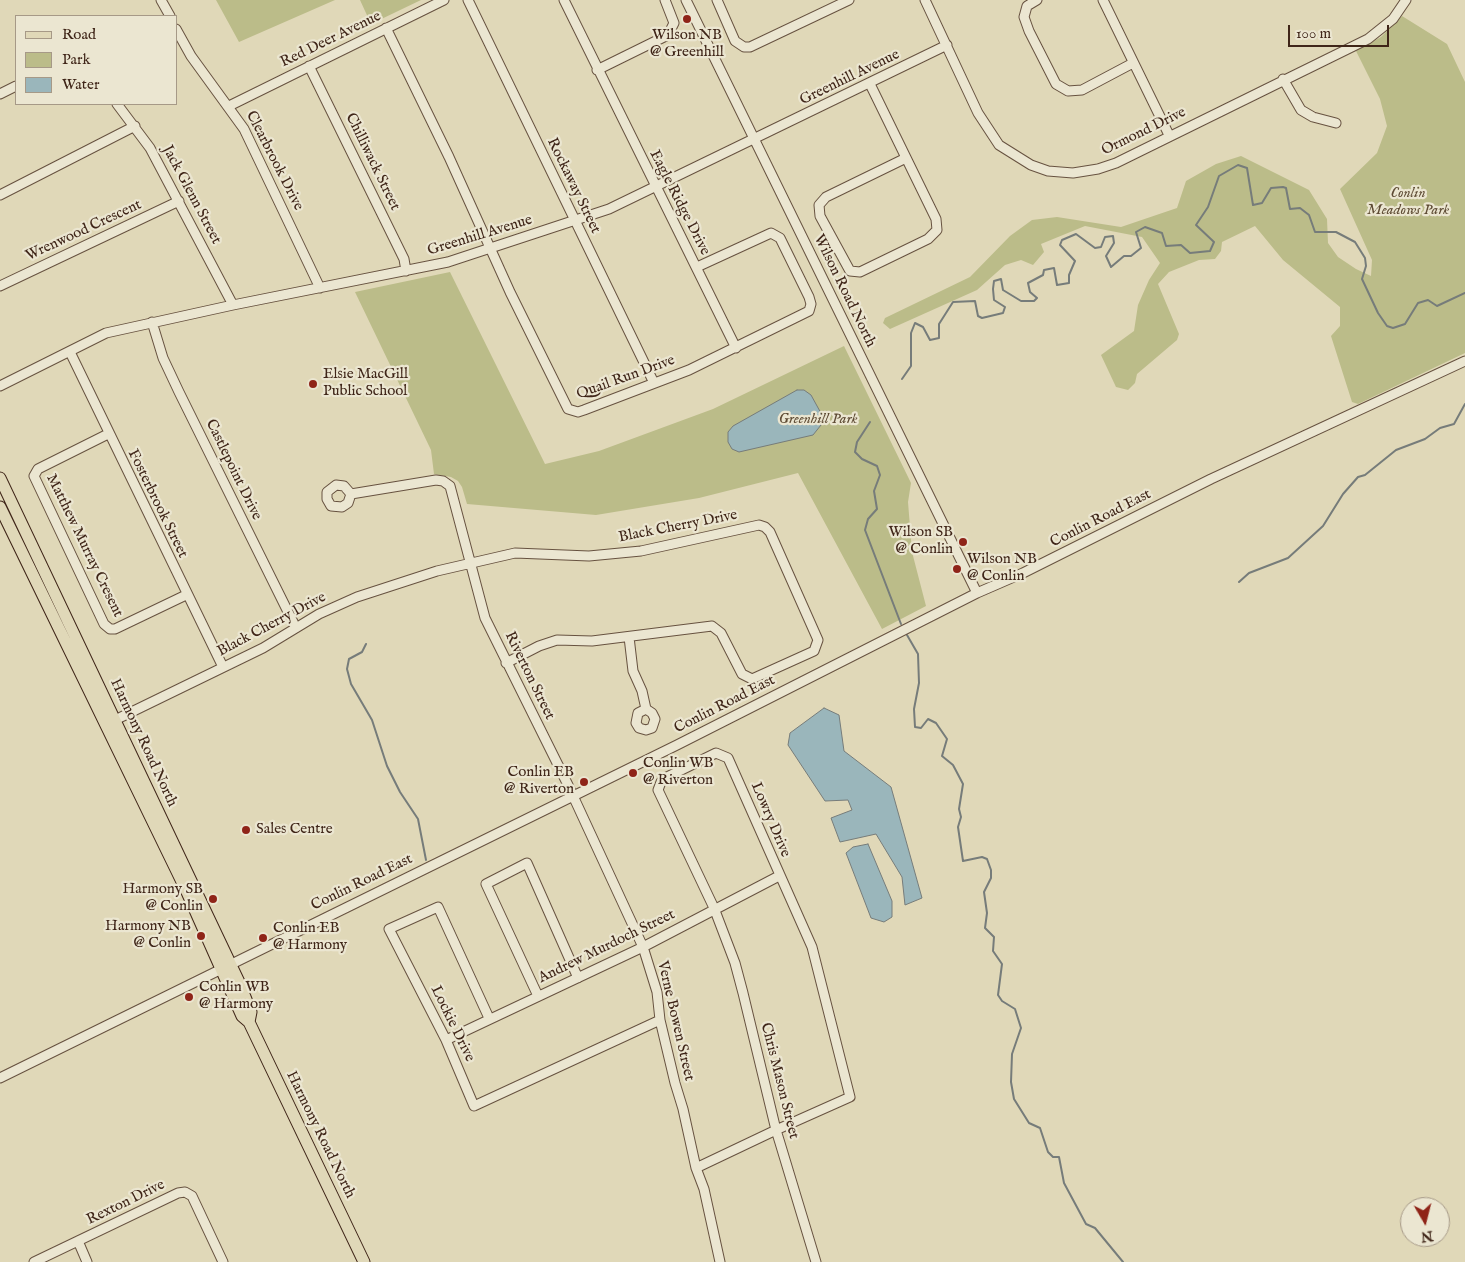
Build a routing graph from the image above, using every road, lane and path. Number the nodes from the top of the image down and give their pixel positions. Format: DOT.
graph roads {
  1 [pos="161,0"];
  2 [pos="444,0"];
  3 [pos="468,0"];
  4 [pos="564,0"];
  5 [pos="665,0"];
  6 [pos="686,0"];
  7 [pos="717,0"];
  8 [pos="825,0"];
  9 [pos="849,0"];
  10 [pos="925,0"];
  11 [pos="1037,0"];
  12 [pos="1103,0"];
  13 [pos="1406,0"];
  14 [pos="830,9"];
  15 [pos="166,15"];
  16 [pos="386,28"];
  17 [pos="178,33"];
  18 [pos="947,45"];
  19 [pos="1133,63"];
  20 [pos="310,66"];
  21 [pos="598,70"];
  22 [pos="1283,79"];
  23 [pos="870,84"];
  24 [pos="15,86"];
  25 [pos="0,94"];
  26 [pos="118,105"];
  27 [pos="230,106"];
  28 [pos="1336,123"];
  29 [pos="135,126"];
  30 [pos="1170,135"];
  31 [pos="754,139"];
  32 [pos="906,158"];
  33 [pos="655,188"];
  34 [pos="0,195"];
  35 [pos="180,200"];
  36 [pos="574,220"];
  37 [pos="491,248"];
  38 [pos="697,267"];
  39 [pos="406,271"];
  40 [pos="0,286"];
  41 [pos="320,288"];
  42 [pos="233,305"];
  43 [pos="152,322"];
  44 [pos="736,348"];
  45 [pos="70,352"];
  46 [pos="1464,365"];
  47 [pos="654,383"];
  48 [pos="0,386"];
  49 [pos="108,434"];
  50 [pos="0,478"];
  51 [pos="351,494"];
  52 [pos="0,507"];
  53 [pos="470,563"];
  54 [pos="977,594"];
  55 [pos="186,595"];
  56 [pos="296,628"];
  57 [pos="628,638"];
  58 [pos="506,663"];
  59 [pos="223,667"];
  60 [pos="646,709"];
  61 [pos="115,720"];
  62 [pos="573,796"];
  63 [pos="779,876"];
  64 [pos="714,908"];
  65 [pos="643,947"];
  66 [pos="226,967"];
  67 [pos="578,978"];
  68 [pos="538,996"];
  69 [pos="489,1018"];
  70 [pos="660,1020"];
  71 [pos="446,1040"];
  72 [pos="0,1078"];
  73 [pos="776,1130"];
  74 [pos="696,1168"];
  75 [pos="78,1241"];
  76 [pos="34,1262"];
  77 [pos="87,1262"];
  78 [pos="223,1262"];
  79 [pos="364,1262"];
  80 [pos="720,1262"];
  81 [pos="816,1262"];
  1 -- 15 [label="street"];
  2 -- 16 [label="street, Red Deer Avenue"];
  3 -- 36 [label="street, Rockaway Street"];
  4 -- 21 [label="street, Eagle Ridge Drive"];
  5 -- 21 [label="street"];
  6 -- 31 [label="street, Wilson Road North"];
  7 -- 14 [label="street"];
  8 -- 14 [label="street"];
  9 -- 14 [label="street"];
  10 -- 18 [label="street, Ormond Drive"];
  11 -- 19 [label="street"];
  12 -- 19 [label="street"];
  13 -- 22 [label="street, Ormond Drive"];
  16 -- 20 [label="street, Red Deer Avenue"];
  16 -- 37 [label="street, Quail Run Drive"];
  17 -- 27 [label="street, Clearbrook Drive"];
  18 -- 23 [label="street, Greenhill Avenue"];
  18 -- 30 [label="street, Ormond Drive"];
  19 -- 30 [label="street"];
  20 -- 27 [label="street, Red Deer Avenue"];
  20 -- 39 [label="street, Chilliwack Street"];
  21 -- 33 [label="street, Eagle Ridge Drive"];
  22 -- 28 [label="street"];
  22 -- 30 [label="street, Ormond Drive"];
  23 -- 31 [label="street, Greenhill Avenue"];
  23 -- 32 [label="street"];
  24 -- 25 [label="street"];
  26 -- 29 [label="street, Jack Glenn Street"];
  27 -- 41 [label="street, Clearbrook Drive"];
  29 -- 34 [label="street"];
  29 -- 35 [label="street, Jack Glenn Street"];
  31 -- 33 [label="street, Greenhill Avenue"];
  31 -- 54 [label="street, Wilson Road North"];
  32 -- 32 [label="street"];
  33 -- 36 [label="street, Greenhill Avenue"];
  33 -- 38 [label="street, Eagle Ridge Drive"];
  35 -- 40 [label="street, Wrenwood Crescent"];
  35 -- 42 [label="street, Jack Glenn Street"];
  36 -- 37 [label="street, Greenhill Avenue"];
  36 -- 47 [label="street, Rockaway Street"];
  37 -- 39 [label="street, Greenhill Avenue"];
  37 -- 47 [label="street, Quail Run Drive"];
  38 -- 44 [label="street, Eagle Ridge Drive"];
  38 -- 44 [label="street, Quail Run Drive"];
  39 -- 41 [label="street, Greenhill Avenue"];
  41 -- 42 [label="street, Greenhill Avenue"];
  42 -- 43 [label="street, Greenhill Avenue"];
  43 -- 45 [label="street, Greenhill Avenue"];
  43 -- 56 [label="street, Castlepoint Drive"];
  44 -- 47 [label="street, Quail Run Drive"];
  45 -- 48 [label="street, Greenhill Avenue"];
  45 -- 49 [label="street, Fosterbrook Street"];
  46 -- 54 [label="street, Conlin Road East"];
  49 -- 55 [label="street, Fosterbrook Street"];
  49 -- 55 [label="street, Matthew Murray Cresent"];
  50 -- 61 [label="main road, Harmony Road North"];
  51 -- 53 [label="street, Riverton Street"];
  52 -- 66 [label="main road, Harmony Road North"];
  53 -- 56 [label="street, Black Cherry Drive"];
  53 -- 57 [label="street, Black Cherry Drive"];
  53 -- 58 [label="street, Riverton Street"];
  54 -- 62 [label="street, Conlin Road East"];
  55 -- 59 [label="street, Fosterbrook Street"];
  56 -- 59 [label="street, Black Cherry Drive"];
  57 -- 58 [label="street, Black Cherry Drive"];
  57 -- 60 [label="street"];
  58 -- 62 [label="street, Riverton Street"];
  59 -- 61 [label="street, Black Cherry Drive"];
  61 -- 66 [label="main road, Harmony Road North"];
  62 -- 65 [label="street, Verne Bowen Street"];
  62 -- 66 [label="street, Conlin Road East"];
  63 -- 64 [label="street, Andrew Murdoch Street"];
  63 -- 64 [label="street, Lowry Drive"];
  63 -- 73 [label="street, Lowry Drive"];
  64 -- 65 [label="street, Andrew Murdoch Street"];
  64 -- 73 [label="street, Chris Mason Street"];
  65 -- 67 [label="street, Andrew Murdoch Street"];
  65 -- 70 [label="street, Verne Bowen Street"];
  66 -- 72 [label="street, Conlin Road East"];
  66 -- 79 [label="main road, Harmony Road North"];
  67 -- 68 [label="street, Andrew Murdoch Street"];
  67 -- 68 [label="street"];
  68 -- 69 [label="street, Andrew Murdoch Street"];
  69 -- 71 [label="street, Andrew Murdoch Street"];
  69 -- 71 [label="street, Lockie Drive"];
  70 -- 71 [label="street, Lockie Drive"];
  70 -- 74 [label="street, Verne Bowen Street"];
  73 -- 74 [label="street"];
  73 -- 81 [label="street, Chris Mason Street"];
  74 -- 80 [label="street, Verne Bowen Street"];
  75 -- 76 [label="street, Rexton Drive"];
  75 -- 77 [label="street"];
  75 -- 78 [label="street, Rexton Drive"];
}
